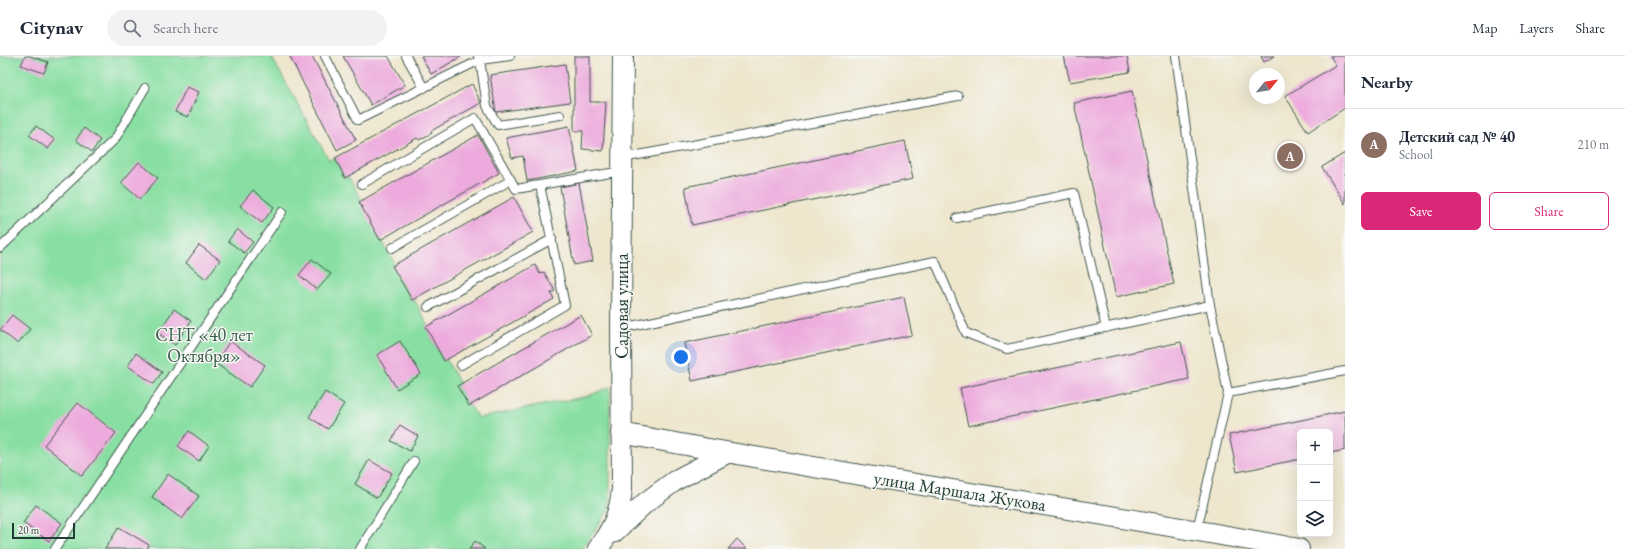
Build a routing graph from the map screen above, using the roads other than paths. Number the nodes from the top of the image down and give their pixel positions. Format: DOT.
graph roads {
  1 [pos="325,56"];
  2 [pos="406,56"];
  3 [pos="510,56"];
  4 [pos="623,56"];
  5 [pos="1176,56"];
  6 [pos="479,58"];
  7 [pos="145,88"];
  8 [pos="424,88"];
  9 [pos="958,96"];
  10 [pos="560,115"];
  11 [pos="622,165"];
  12 [pos="511,180"];
  13 [pos="362,184"];
  14 [pos="540,185"];
  15 [pos="282,212"];
  16 [pos="957,218"];
  17 [pos="552,239"];
  18 [pos="0,248"];
  19 [pos="392,248"];
  20 [pos="1210,305"];
  21 [pos="428,307"];
  22 [pos="621,328"];
  23 [pos="1106,328"];
  24 [pos="461,365"];
  25 [pos="1345,371"];
  26 [pos="1228,393"];
  27 [pos="622,433"];
  28 [pos="727,453"];
  29 [pos="414,461"];
  30 [pos="1197,530"];
  31 [pos="1239,544"];
  32 [pos="600,546"];
  33 [pos="55,549"];
  34 [pos="360,549"];
  35 [pos="1299,549"];
  1 -- 8 [label="lane"];
  2 -- 8 [label="lane"];
  3 -- 6 [label="lane"];
  4 -- 11 [label="street, Садовая улица"];
  5 -- 20 [label="lane"];
  6 -- 8 [label="lane"];
  6 -- 10 [label="lane"];
  7 -- 18 [label="lane"];
  9 -- 11 [label="lane"];
  11 -- 14 [label="lane"];
  11 -- 22 [label="street, Садовая улица"];
  12 -- 13 [label="lane"];
  12 -- 14 [label="lane"];
  12 -- 19 [label="lane"];
  14 -- 17 [label="lane"];
  15 -- 33 [label="lane"];
  16 -- 23 [label="lane"];
  17 -- 21 [label="lane"];
  17 -- 24 [label="lane"];
  20 -- 23 [label="lane"];
  20 -- 26 [label="lane"];
  22 -- 23 [label="lane"];
  22 -- 27 [label="street, Садовая улица"];
  25 -- 26 [label="lane"];
  26 -- 30 [label="lane"];
  27 -- 28 [label="street, улица Маршала Жукова"];
  27 -- 32 [label="street, Садовая улица"];
  28 -- 30 [label="street, улица Маршала Жукова"];
  28 -- 32 [label="street"];
  29 -- 34 [label="lane"];
  30 -- 31 [label="street, улица Маршала Жукова"];
  31 -- 35 [label="street, улица Маршала Жукова"];
}
